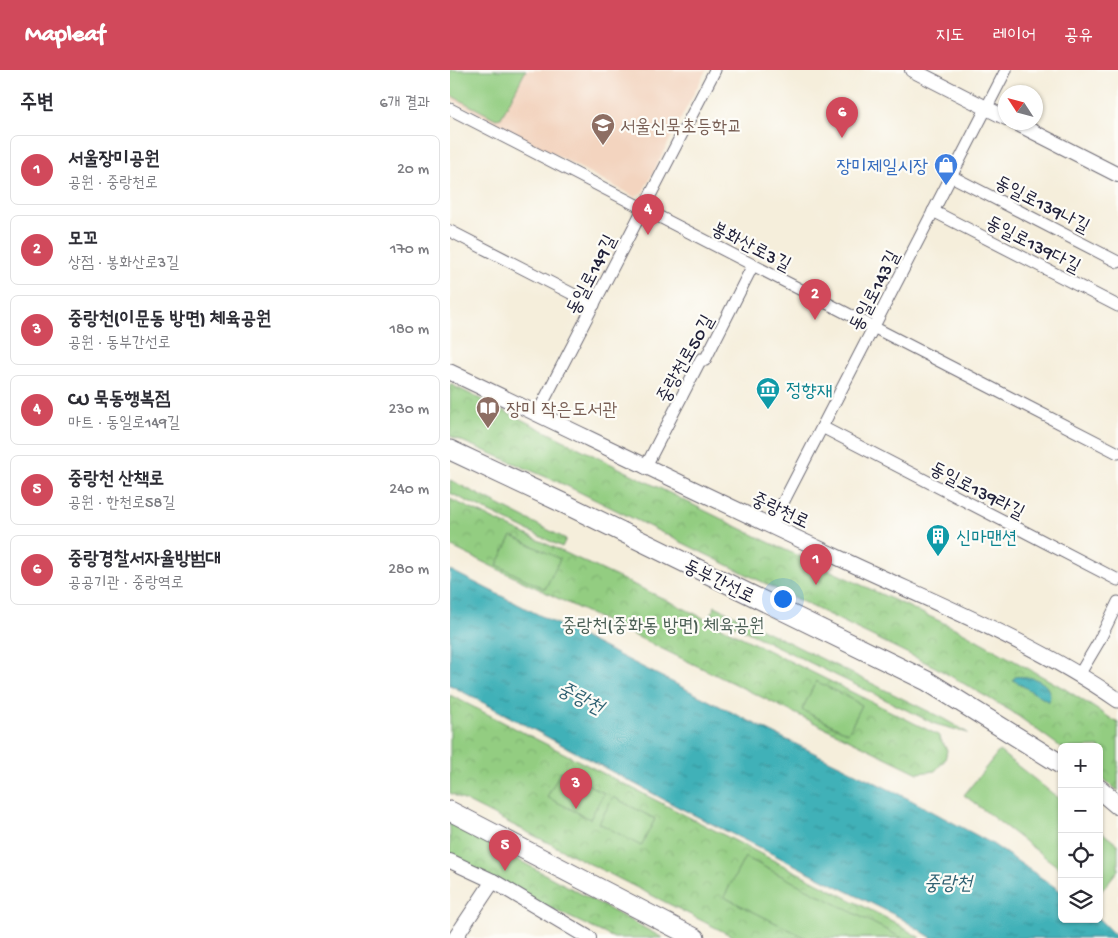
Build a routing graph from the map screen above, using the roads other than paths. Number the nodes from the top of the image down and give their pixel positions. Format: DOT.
graph roads {
  1 [pos="715,70"];
  2 [pos="912,70"];
  3 [pos="1006,70"];
  4 [pos="450,108"];
  5 [pos="986,108"];
  6 [pos="998,114"];
  7 [pos="1030,130"];
  8 [pos="1118,175"];
  9 [pos="951,176"];
  10 [pos="643,208"];
  11 [pos="933,211"];
  12 [pos="450,231"];
  13 [pos="1118,262"];
  14 [pos="754,265"];
  15 [pos="594,305"];
  16 [pos="1118,306"];
  17 [pos="873,327"];
  18 [pos="450,372"];
  19 [pos="537,414"];
  20 [pos="822,427"];
  21 [pos="450,450"];
  22 [pos="1118,452"];
  23 [pos="645,468"];
  24 [pos="770,526"];
  25 [pos="1118,580"];
  26 [pos="1118,602"];
  27 [pos="1079,675"];
  28 [pos="1118,700"];
  29 [pos="1058,763"];
  30 [pos="1103,792"];
  31 [pos="1118,805"];
  32 [pos="450,811"];
  33 [pos="450,861"];
  34 [pos="493,881"];
  35 [pos="455,938"];
  36 [pos="589,938"];
  37 [pos="695,938"];
  1 -- 10 [label="street, 동일로149길"];
  2 -- 5 [label="street"];
  3 -- 5 [label="street, 동일로143길"];
  4 -- 10 [label="street, 봉화산로3길"];
  5 -- 6 [label="street"];
  5 -- 9 [label="street, 동일로143길"];
  7 -- 8 [label="street"];
  9 -- 11 [label="street, 동일로143길"];
  9 -- 13 [label="street, 동일로139나길"];
  10 -- 14 [label="street, 봉화산로3길"];
  10 -- 15 [label="street, 동일로149길"];
  11 -- 16 [label="street, 동일로139다길"];
  11 -- 17 [label="street, 동일로143길"];
  12 -- 15 [label="street"];
  14 -- 17 [label="street, 봉화산로3길"];
  14 -- 23 [label="street, 중랑천로50길"];
  15 -- 19 [label="street, 동일로149길"];
  17 -- 20 [label="street, 동일로143길"];
  17 -- 22 [label="street, 봉화산로3길"];
  18 -- 19 [label="main road, 중랑천로"];
  19 -- 23 [label="main road, 중랑천로"];
  20 -- 24 [label="street, 동일로143길"];
  20 -- 25 [label="street, 동일로139라길"];
  21 -- 29 [label="highway, 동부간선로"];
  23 -- 24 [label="main road, 중랑천로"];
  24 -- 27 [label="main road, 중랑천로"];
  26 -- 27 [label="street"];
  27 -- 28 [label="main road, 중랑천로"];
  30 -- 31 [label="highway"];
  32 -- 37 [label="highway"];
  33 -- 34 [label="street"];
  34 -- 35 [label="street"];
  34 -- 36 [label="street"];
}
